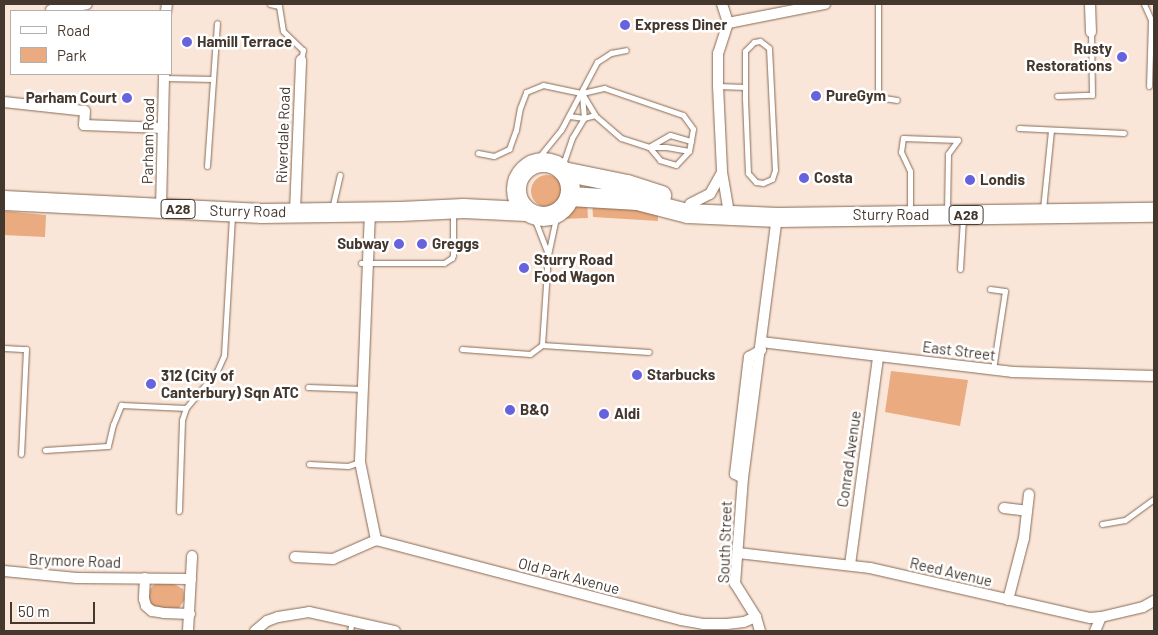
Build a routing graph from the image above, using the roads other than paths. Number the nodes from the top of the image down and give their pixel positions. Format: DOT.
graph roads {
  1 [pos="87,4"];
  2 [pos="270,4"];
  3 [pos="722,4"];
  4 [pos="825,4"];
  5 [pos="878,4"];
  6 [pos="1090,4"];
  7 [pos="1144,4"];
  8 [pos="51,10"];
  9 [pos="217,23"];
  10 [pos="728,23"];
  11 [pos="1091,32"];
  12 [pos="626,50"];
  13 [pos="301,60"];
  14 [pos="164,76"];
  15 [pos="213,79"];
  16 [pos="718,86"];
  17 [pos="1149,86"];
  18 [pos="745,87"];
  19 [pos="582,92"];
  20 [pos="1057,96"];
  21 [pos="897,100"];
  22 [pos="4,102"];
  23 [pos="595,115"];
  24 [pos="569,116"];
  25 [pos="584,118"];
  26 [pos="163,128"];
  27 [pos="1020,128"];
  28 [pos="1051,130"];
  29 [pos="1124,133"];
  30 [pos="691,141"];
  31 [pos="649,147"];
  32 [pos="689,151"];
  33 [pos="478,152"];
  34 [pos="206,166"];
  35 [pos="562,170"];
  36 [pos="722,172"];
  37 [pos="340,175"];
  38 [pos="520,176"];
  39 [pos="570,196"];
  40 [pos="4,200"];
  41 [pos="690,204"];
  42 [pos="458,208"];
  43 [pos="161,209"];
  44 [pos="232,212"];
  45 [pos="295,212"];
  46 [pos="331,212"];
  47 [pos="370,212"];
  48 [pos="1154,212"];
  49 [pos="530,213"];
  50 [pos="557,213"];
  51 [pos="724,213"];
  52 [pos="1043,213"];
  53 [pos="910,215"];
  54 [pos="955,215"];
  55 [pos="777,216"];
  56 [pos="548,255"];
  57 [pos="365,262"];
  58 [pos="960,269"];
  59 [pos="990,289"];
  60 [pos="542,345"];
  61 [pos="761,346"];
  62 [pos="4,348"];
  63 [pos="462,349"];
  64 [pos="649,352"];
  65 [pos="878,357"];
  66 [pos="993,370"];
  67 [pos="1154,376"];
  68 [pos="308,387"];
  69 [pos="363,389"];
  70 [pos="186,408"];
  71 [pos="45,450"];
  72 [pos="21,454"];
  73 [pos="360,462"];
  74 [pos="309,464"];
  75 [pos="1028,494"];
  76 [pos="1154,499"];
  77 [pos="1004,508"];
  78 [pos="1027,511"];
  79 [pos="178,512"];
  80 [pos="1102,524"];
  81 [pos="376,540"];
  82 [pos="738,553"];
  83 [pos="192,556"];
  84 [pos="295,557"];
  85 [pos="850,565"];
  86 [pos="4,571"];
  87 [pos="145,578"];
  88 [pos="191,579"];
  89 [pos="1008,600"];
  90 [pos="1154,601"];
  91 [pos="190,614"];
  92 [pos="756,617"];
  93 [pos="1101,617"];
  94 [pos="351,626"];
  95 [pos="188,631"];
  96 [pos="255,631"];
  97 [pos="395,631"];
  98 [pos="760,631"];
  99 [pos="1096,631"];
  1 -- 8 [label="street"];
  2 -- 13 [label="lane"];
  3 -- 10 [label="street"];
  4 -- 10 [label="street"];
  5 -- 21 [label="lane"];
  6 -- 11 [label="street"];
  7 -- 17 [label="lane"];
  9 -- 15 [label="lane"];
  10 -- 16 [label="street"];
  11 -- 20 [label="lane"];
  12 -- 19 [label="lane"];
  13 -- 45 [label="street, Riverdale Road"];
  14 -- 15 [label="lane"];
  14 -- 26 [label="street, Parham Road"];
  15 -- 34 [label="lane"];
  16 -- 18 [label="lane"];
  16 -- 36 [label="street"];
  18 -- 18 [label="lane"];
  19 -- 23 [label="lane"];
  19 -- 24 [label="lane"];
  19 -- 25 [label="lane"];
  19 -- 30 [label="lane"];
  19 -- 33 [label="lane"];
  22 -- 26 [label="street"];
  23 -- 25 [label="lane"];
  23 -- 31 [label="lane"];
  24 -- 25 [label="lane"];
  24 -- 38 [label="lane"];
  25 -- 35 [label="lane"];
  26 -- 43 [label="street, Parham Road"];
  27 -- 28 [label="lane"];
  28 -- 29 [label="lane"];
  28 -- 52 [label="lane"];
  30 -- 31 [label="lane"];
  30 -- 32 [label="lane"];
  31 -- 32 [label="lane"];
  31 -- 32 [label="lane"];
  35 -- 38 [label="highway, Sturry Road / A28"];
  35 -- 39 [label="highway"];
  35 -- 41 [label="highway, Sturry Road / A28"];
  36 -- 41 [label="street"];
  36 -- 51 [label="street"];
  37 -- 46 [label="lane"];
  38 -- 42 [label="highway, Sturry Road / A28"];
  38 -- 49 [label="highway"];
  39 -- 50 [label="highway"];
  39 -- 51 [label="highway, Sturry Road / A28"];
  40 -- 43 [label="highway, Sturry Road / A28"];
  41 -- 51 [label="highway, Sturry Road / A28"];
  42 -- 47 [label="highway, Sturry Road / A28"];
  42 -- 49 [label="highway, Sturry Road / A28"];
  42 -- 57 [label="lane"];
  43 -- 44 [label="highway, Sturry Road / A28"];
  44 -- 45 [label="highway, Sturry Road / A28"];
  44 -- 70 [label="lane"];
  45 -- 46 [label="highway, Sturry Road / A28"];
  46 -- 47 [label="highway, Sturry Road / A28"];
  47 -- 57 [label="street"];
  48 -- 52 [label="highway, Sturry Road / A28"];
  49 -- 50 [label="highway, Sturry Road / A28"];
  49 -- 56 [label="lane"];
  50 -- 56 [label="lane"];
  51 -- 55 [label="highway, Sturry Road / A28"];
  52 -- 54 [label="highway, Sturry Road / A28"];
  53 -- 54 [label="highway, Sturry Road / A28"];
  53 -- 54 [label="lane"];
  53 -- 55 [label="highway, Sturry Road / A28"];
  54 -- 58 [label="lane"];
  55 -- 61 [label="street, South Street"];
  56 -- 60 [label="lane"];
  57 -- 69 [label="street"];
  59 -- 66 [label="lane"];
  60 -- 63 [label="lane"];
  60 -- 64 [label="lane"];
  61 -- 65 [label="street, East Street"];
  61 -- 82 [label="street, South Street"];
  62 -- 72 [label="lane"];
  65 -- 66 [label="street, East Street"];
  65 -- 85 [label="street, Conrad Avenue"];
  66 -- 67 [label="street, East Street"];
  68 -- 69 [label="lane"];
  69 -- 73 [label="street"];
  70 -- 71 [label="lane"];
  70 -- 79 [label="lane"];
  73 -- 74 [label="lane"];
  73 -- 81 [label="street"];
  75 -- 78 [label="street"];
  76 -- 80 [label="lane"];
  77 -- 78 [label="street"];
  78 -- 89 [label="street"];
  81 -- 84 [label="street"];
  81 -- 92 [label="street, Old Park Avenue"];
  82 -- 85 [label="street, Reed Avenue"];
  82 -- 92 [label="street, South Street"];
  83 -- 88 [label="street"];
  85 -- 89 [label="street, Reed Avenue"];
  86 -- 87 [label="street, Brymore Road"];
  87 -- 88 [label="street, Brymore Road"];
  87 -- 91 [label="street"];
  88 -- 91 [label="street"];
  89 -- 93 [label="street, Reed Avenue"];
  90 -- 93 [label="street, Reed Avenue"];
  91 -- 95 [label="street"];
  92 -- 98 [label="street, South Street"];
  93 -- 99 [label="street"];
  94 -- 96 [label="street"];
  94 -- 97 [label="street"];
}
